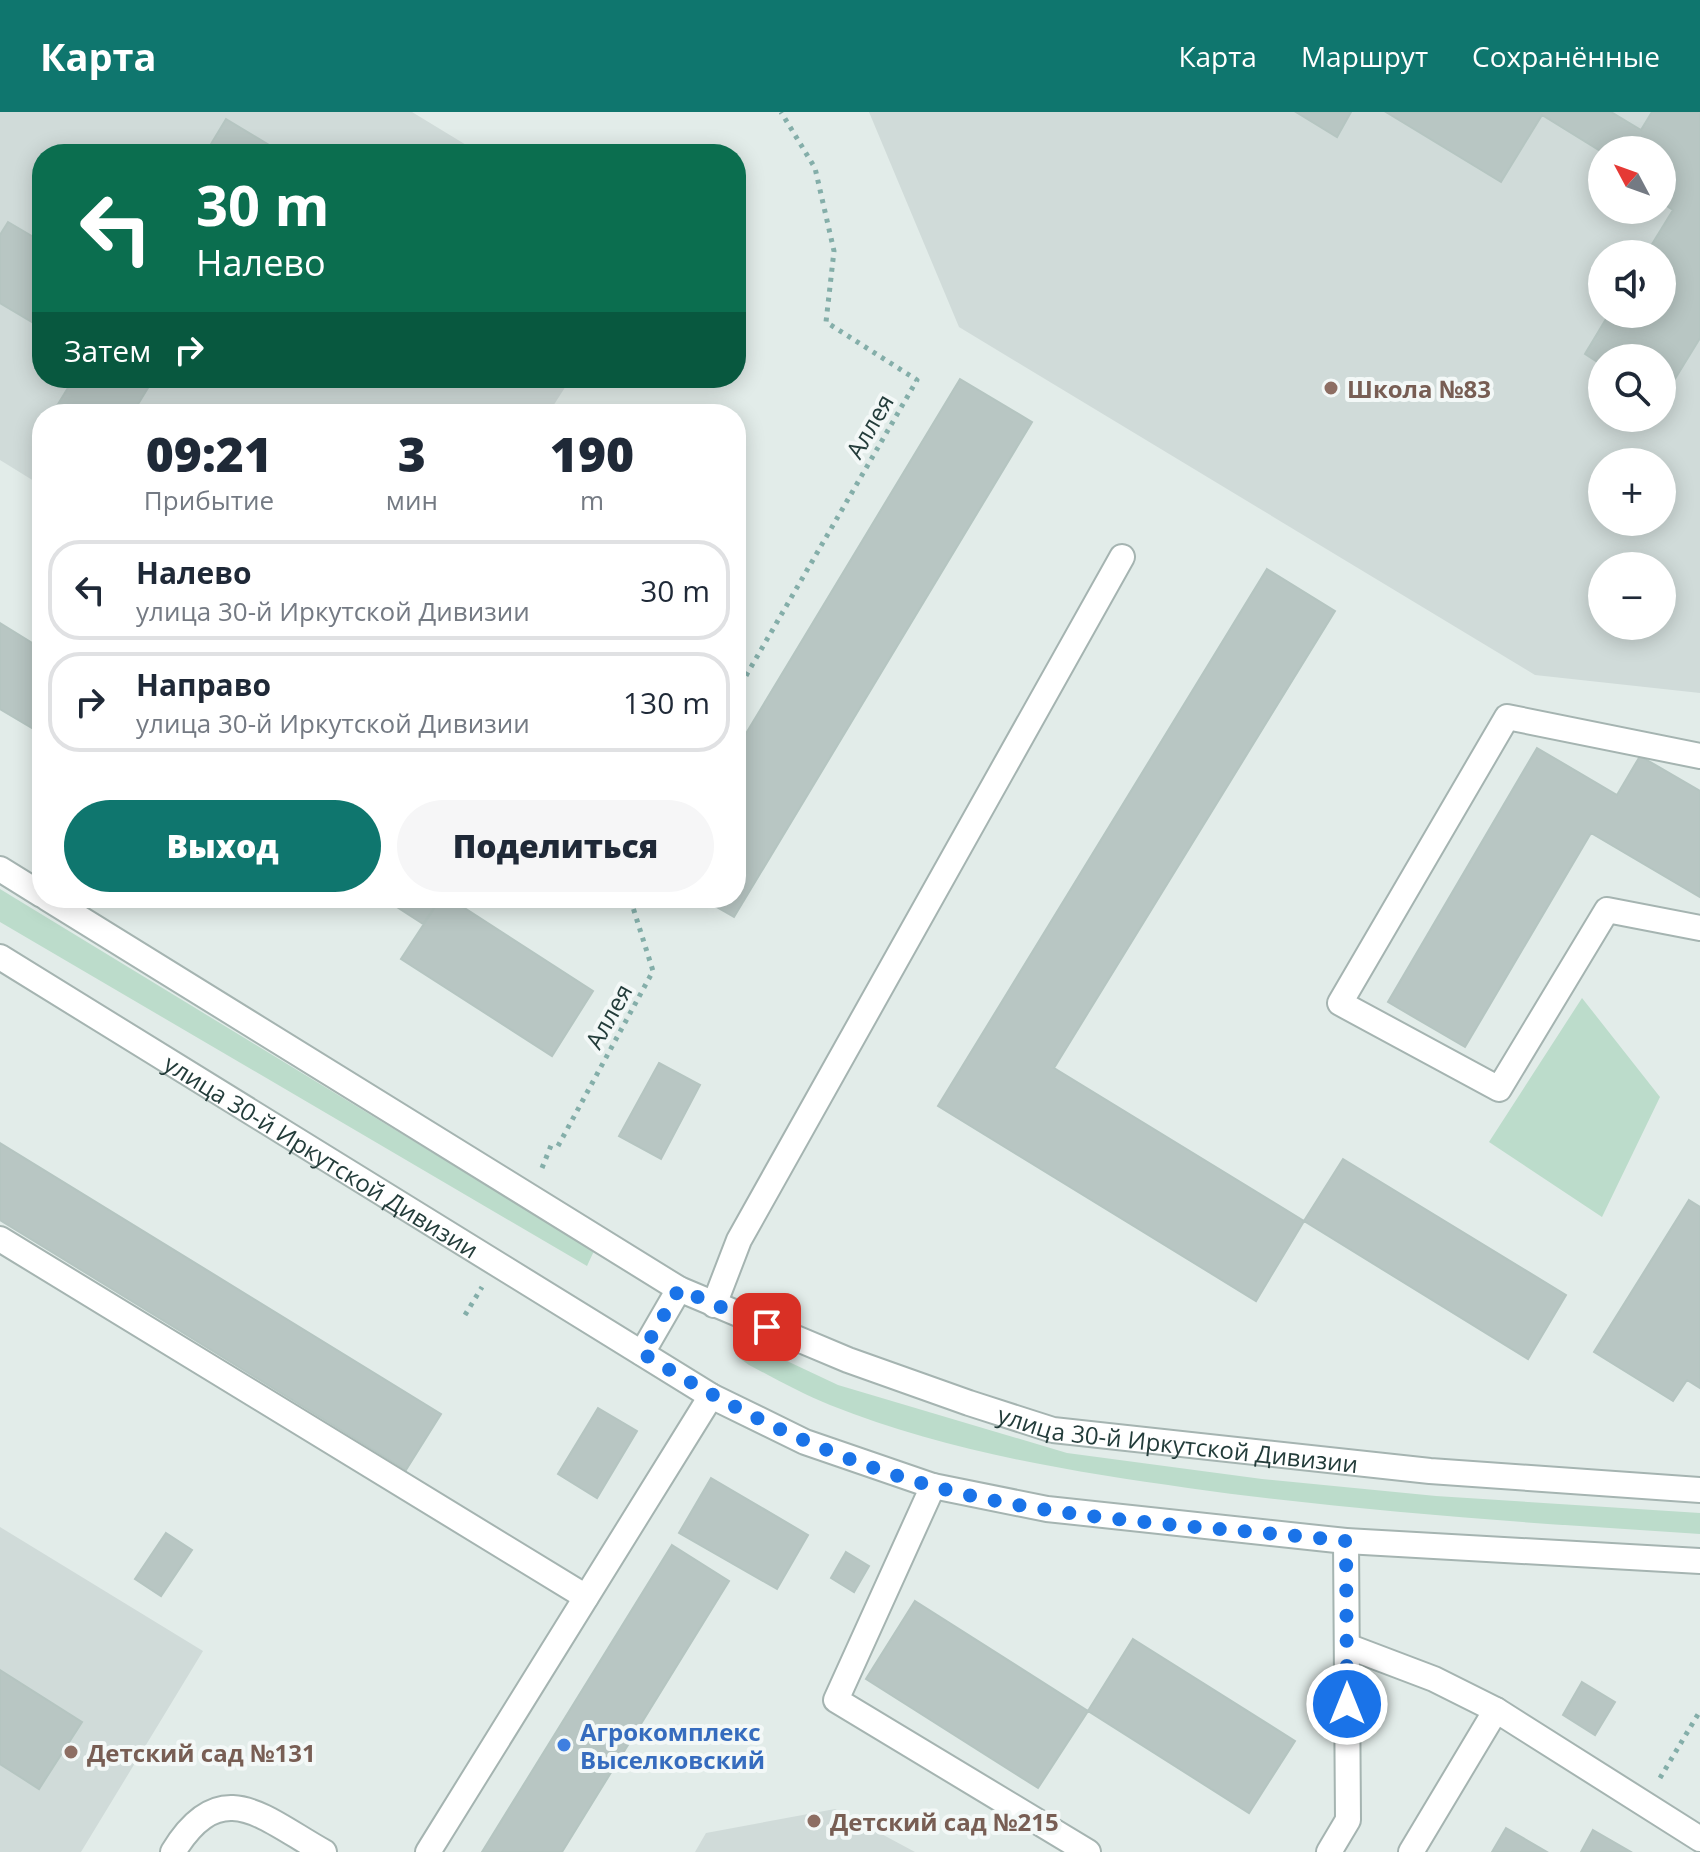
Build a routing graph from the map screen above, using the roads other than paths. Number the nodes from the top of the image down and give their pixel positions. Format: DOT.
graph roads {
  1 [pos="1122,557"];
  2 [pos="1700,756"];
  3 [pos="0,869"];
  4 [pos="32,889"];
  5 [pos="63,908"];
  6 [pos="1700,928"];
  7 [pos="0,957"];
  8 [pos="0,1239"];
  9 [pos="679,1289"];
  10 [pos="714,1305"];
  11 [pos="642,1353"];
  12 [pos="711,1396"];
  13 [pos="933,1486"];
  14 [pos="1700,1490"];
  15 [pos="1346,1541"];
  16 [pos="1700,1561"];
  17 [pos="586,1597"];
  18 [pos="1347,1646"];
  19 [pos="1496,1710"];
  20 [pos="1700,1839"];
  21 [pos="173,1852"];
  22 [pos="324,1852"];
  23 [pos="428,1852"];
  24 [pos="1088,1852"];
  25 [pos="1329,1852"];
  26 [pos="1411,1852"];
  1 -- 10 [label="street"];
  2 -- 6 [label="street"];
  3 -- 4 [label="street, улица 30-й Иркутской Дивизии"];
  5 -- 9 [label="street, улица 30-й Иркутской Дивизии"];
  7 -- 11 [label="street, улица 30-й Иркутской Дивизии"];
  8 -- 17 [label="street"];
  9 -- 10 [label="street, улица 30-й Иркутской Дивизии"];
  9 -- 11 [label="street"];
  10 -- 14 [label="street, улица 30-й Иркутской Дивизии"];
  11 -- 12 [label="street, улица 30-й Иркутской Дивизии"];
  12 -- 13 [label="street, улица 30-й Иркутской Дивизии"];
  12 -- 17 [label="street"];
  13 -- 15 [label="street, улица 30-й Иркутской Дивизии"];
  13 -- 24 [label="street"];
  15 -- 16 [label="street, улица 30-й Иркутской Дивизии"];
  15 -- 18 [label="street"];
  17 -- 23 [label="street"];
  18 -- 19 [label="street"];
  18 -- 25 [label="street"];
  19 -- 20 [label="street"];
  19 -- 26 [label="street"];
  21 -- 22 [label="street"];
}
